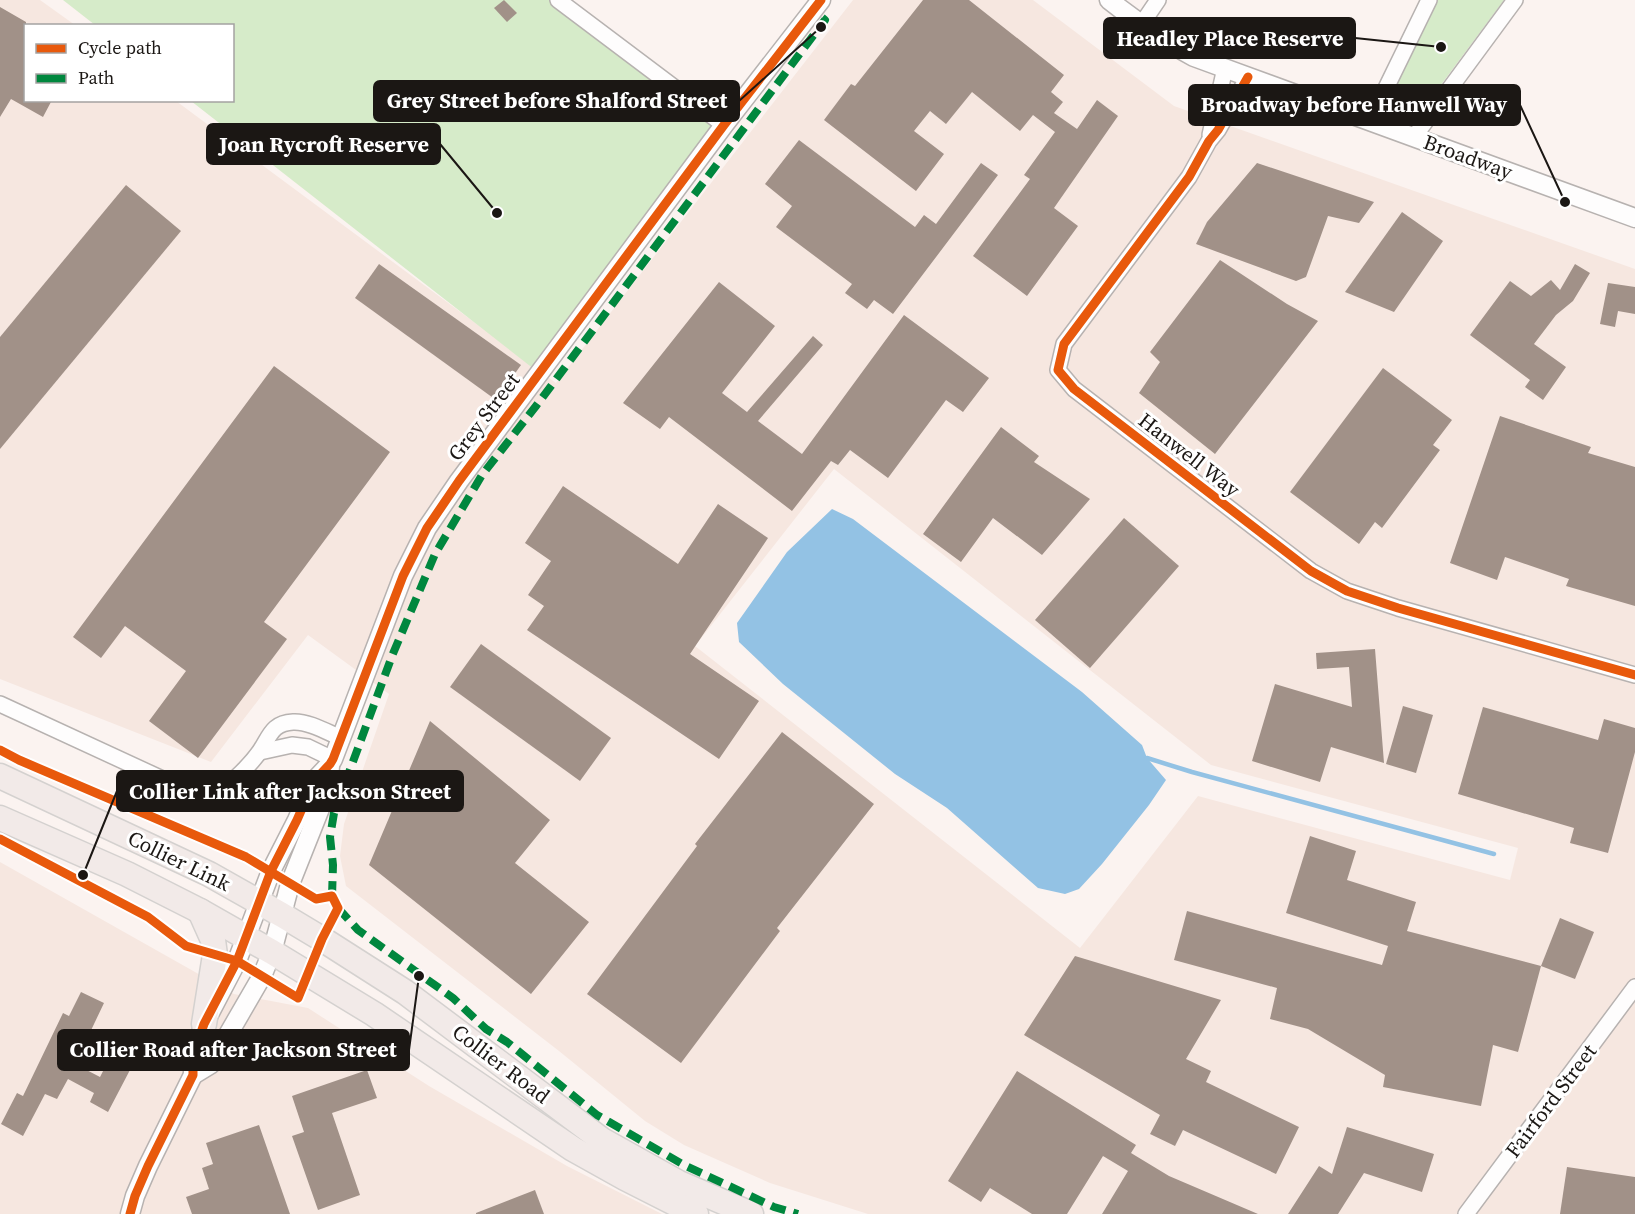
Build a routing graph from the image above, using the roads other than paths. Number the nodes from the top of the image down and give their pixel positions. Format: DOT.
graph roads {
  1 [pos="558,0"];
  2 [pos="821,0"];
  3 [pos="1109,0"];
  4 [pos="1158,0"];
  5 [pos="1429,0"];
  6 [pos="1515,0"];
  7 [pos="1141,25"];
  8 [pos="1225,68"];
  9 [pos="1248,77"];
  10 [pos="1370,121"];
  11 [pos="724,125"];
  12 [pos="1414,137"];
  13 [pos="1209,141"];
  14 [pos="1635,218"];
  15 [pos="1635,675"];
  16 [pos="0,704"];
  17 [pos="341,738"];
  18 [pos="260,752"];
  19 [pos="332,761"];
  20 [pos="0,776"];
  21 [pos="0,818"];
  22 [pos="259,902"];
  23 [pos="200,911"];
  24 [pos="282,915"];
  25 [pos="246,937"];
  26 [pos="272,951"];
  27 [pos="1635,987"];
  28 [pos="204,1024"];
  29 [pos="193,1075"];
  30 [pos="129,1214"];
  31 [pos="696,1214"];
  32 [pos="751,1214"];
  33 [pos="1466,1214"];
  1 -- 11 [label="street"];
  2 -- 11 [label="street, Grey Street"];
  3 -- 7 [label="street, Broadway"];
  4 -- 7 [label="street"];
  5 -- 10 [label="street"];
  6 -- 12 [label="street"];
  7 -- 8 [label="street, Broadway"];
  8 -- 9 [label="street, Broadway"];
  8 -- 13 [label="street, Hanwell Way"];
  9 -- 10 [label="street, Broadway"];
  9 -- 13 [label="street, Hanwell Way"];
  10 -- 12 [label="street, Broadway"];
  11 -- 17 [label="street, Grey Street"];
  12 -- 14 [label="street, Broadway"];
  13 -- 15 [label="street, Hanwell Way"];
  16 -- 18 [label="street"];
  17 -- 18 [label="street"];
  17 -- 19 [label="street, Grey Street"];
  18 -- 19 [label="street"];
  19 -- 22 [label="street, Grey Street"];
  19 -- 24 [label="street, Grey Street"];
  20 -- 22 [label="main road, Collier Link"];
  21 -- 23 [label="main road, Collier Link"];
  22 -- 24 [label="main road, Collier Road"];
  22 -- 25 [label="street, Grey Street"];
  23 -- 25 [label="main road, Collier Link"];
  23 -- 28 [label="main road"];
  24 -- 26 [label="street, Grey Street"];
  24 -- 32 [label="main road, Collier Road"];
  25 -- 26 [label="main road, Collier Road"];
  25 -- 28 [label="street, Grey Street"];
  26 -- 29 [label="street, Grey Street"];
  26 -- 31 [label="main road, Collier Road"];
  27 -- 33 [label="street, Fairford Street"];
  28 -- 29 [label="street, Grey Street"];
  29 -- 30 [label="street"];
}
